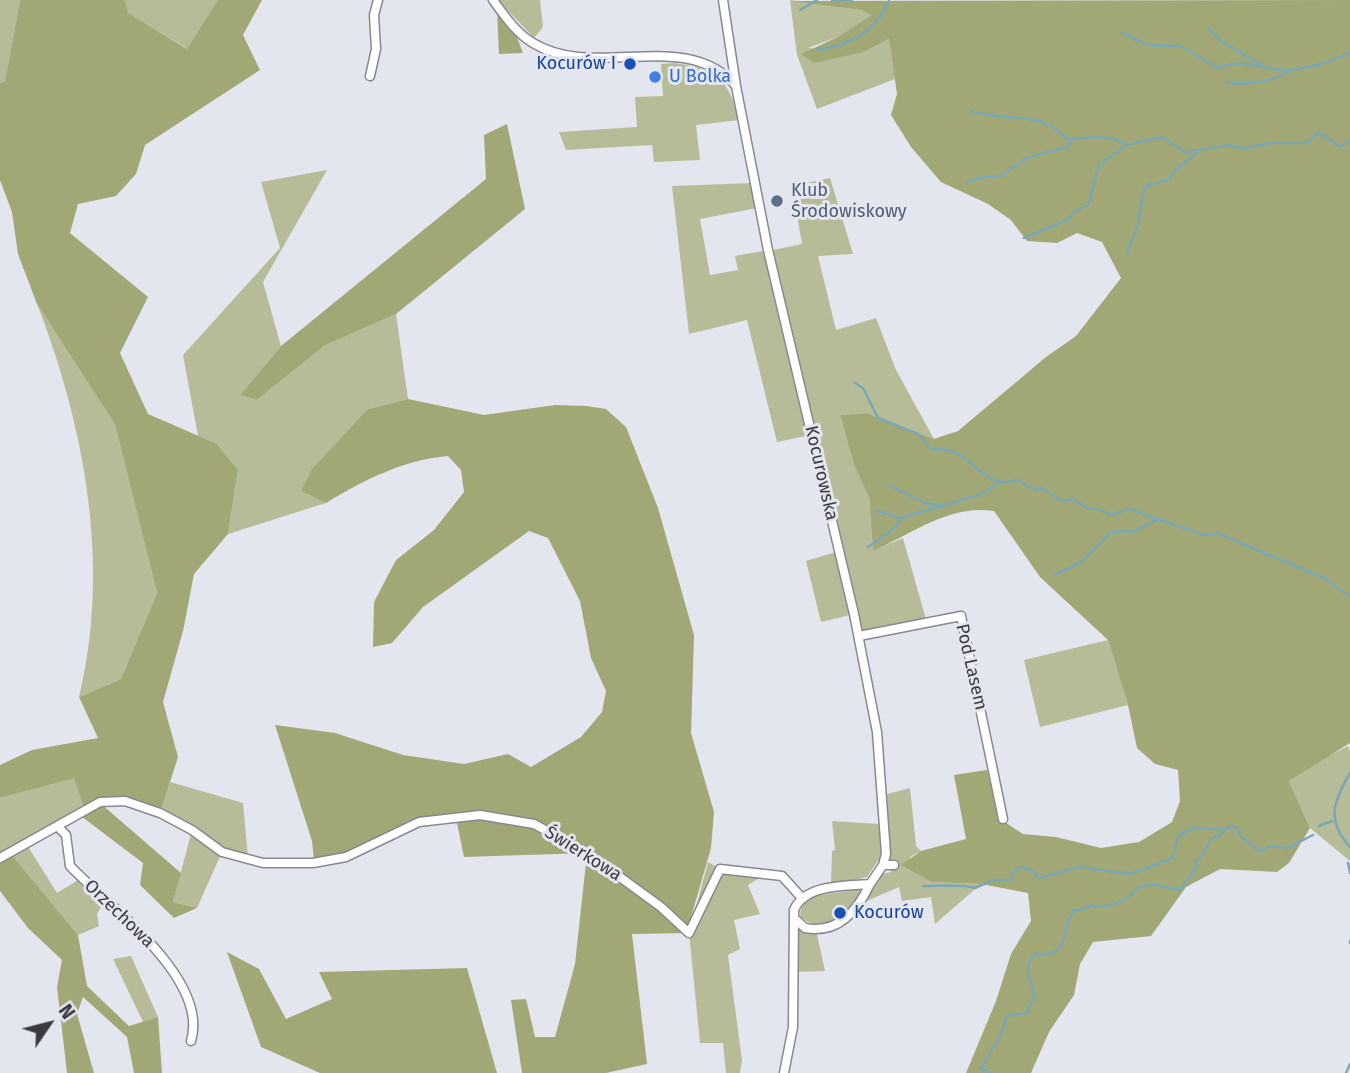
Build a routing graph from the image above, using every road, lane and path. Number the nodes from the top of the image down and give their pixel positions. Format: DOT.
graph roads {
  1 [pos="378,0"];
  2 [pos="493,0"];
  3 [pos="723,0"];
  4 [pos="370,76"];
  5 [pos="736,86"];
  6 [pos="859,636"];
  7 [pos="1003,819"];
  8 [pos="58,827"];
  9 [pos="0,858"];
  10 [pos="883,865"];
  11 [pos="894,865"];
  12 [pos="870,884"];
  13 [pos="801,897"];
  14 [pos="794,918"];
  15 [pos="191,1041"];
  16 [pos="784,1073"];
  1 -- 4 [label="street"];
  2 -- 5 [label="street"];
  3 -- 5 [label="street, Kocurowska"];
  5 -- 6 [label="street, Kocurowska"];
  6 -- 7 [label="street, Pod Lasem"];
  6 -- 10 [label="street, Kocurowska"];
  8 -- 9 [label="street, Świerkowa"];
  8 -- 13 [label="street, Świerkowa"];
  8 -- 15 [label="street, Orzechowa"];
  10 -- 11 [label="street"];
  10 -- 12 [label="street"];
  12 -- 13 [label="street"];
  12 -- 14 [label="street"];
  13 -- 14 [label="street"];
  14 -- 16 [label="street"];
}
